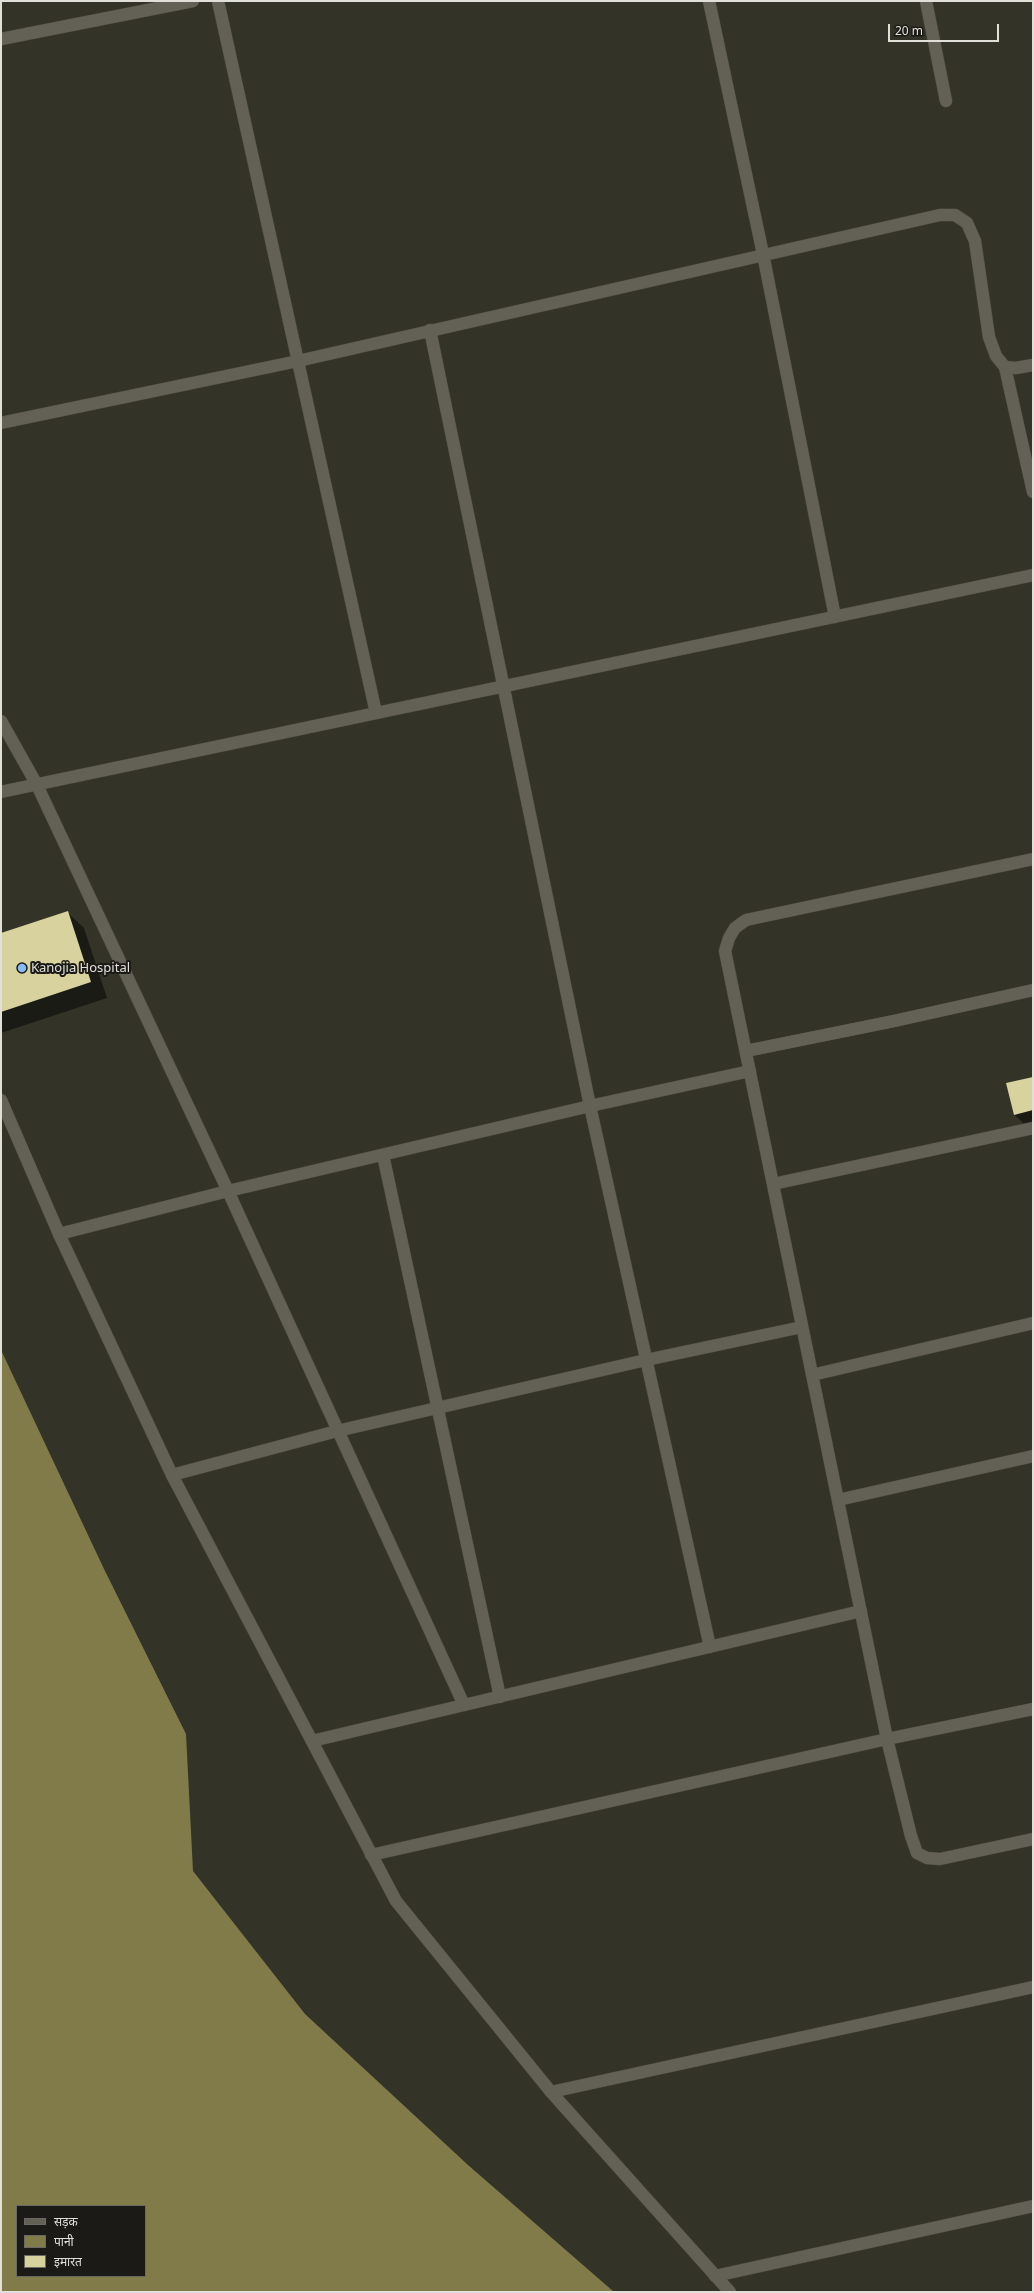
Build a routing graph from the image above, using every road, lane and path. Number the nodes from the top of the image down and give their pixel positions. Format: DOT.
graph roads {
  1 [pos="193,1"];
  2 [pos="218,1"];
  3 [pos="709,1"];
  4 [pos="926,1"];
  5 [pos="1,39"];
  6 [pos="946,101"];
  7 [pos="763,254"];
  8 [pos="430,330"];
  9 [pos="298,361"];
  10 [pos="1033,365"];
  11 [pos="1004,368"];
  12 [pos="1,423"];
  13 [pos="1033,492"];
  14 [pos="1033,575"];
  15 [pos="835,617"];
  16 [pos="504,687"];
  17 [pos="376,714"];
  18 [pos="1,721"];
  19 [pos="37,785"];
  20 [pos="1,792"];
  21 [pos="1033,859"];
  22 [pos="1033,990"];
  23 [pos="746,1051"];
  24 [pos="750,1071"];
  25 [pos="1,1100"];
  26 [pos="590,1106"];
  27 [pos="1033,1128"];
  28 [pos="383,1155"];
  29 [pos="773,1184"];
  30 [pos="228,1191"];
  31 [pos="59,1234"];
  32 [pos="1033,1323"];
  33 [pos="802,1327"];
  34 [pos="646,1360"];
  35 [pos="812,1375"];
  36 [pos="438,1408"];
  37 [pos="337,1431"];
  38 [pos="1033,1456"];
  39 [pos="172,1475"];
  40 [pos="838,1500"];
  41 [pos="861,1611"];
  42 [pos="710,1647"];
  43 [pos="500,1696"];
  44 [pos="464,1705"];
  45 [pos="1033,1709"];
  46 [pos="887,1739"];
  47 [pos="312,1741"];
  48 [pos="1033,1839"];
  49 [pos="371,1855"];
  50 [pos="1033,1987"];
  51 [pos="551,2092"];
  52 [pos="1033,2206"];
  53 [pos="715,2276"];
  54 [pos="730,2292"];
  1 -- 5 [label="street"];
  2 -- 9 [label="street"];
  3 -- 7 [label="street"];
  4 -- 6 [label="street"];
  7 -- 8 [label="street"];
  7 -- 11 [label="street"];
  7 -- 15 [label="street"];
  8 -- 9 [label="street"];
  8 -- 16 [label="street"];
  9 -- 12 [label="street"];
  9 -- 17 [label="street"];
  10 -- 11 [label="street"];
  11 -- 13 [label="street"];
  14 -- 15 [label="street"];
  15 -- 16 [label="street"];
  16 -- 17 [label="street"];
  16 -- 26 [label="street"];
  17 -- 19 [label="street"];
  18 -- 19 [label="street"];
  19 -- 20 [label="street"];
  19 -- 30 [label="street"];
  21 -- 23 [label="street"];
  22 -- 23 [label="street"];
  23 -- 24 [label="street"];
  24 -- 26 [label="street"];
  24 -- 29 [label="street"];
  25 -- 31 [label="street"];
  26 -- 28 [label="street"];
  26 -- 34 [label="street"];
  27 -- 29 [label="street"];
  28 -- 30 [label="street"];
  28 -- 36 [label="street"];
  29 -- 33 [label="street"];
  30 -- 31 [label="street"];
  30 -- 37 [label="street"];
  31 -- 39 [label="street"];
  32 -- 35 [label="street"];
  33 -- 34 [label="street"];
  33 -- 35 [label="street"];
  34 -- 36 [label="street"];
  34 -- 42 [label="street"];
  35 -- 40 [label="street"];
  36 -- 37 [label="street"];
  36 -- 43 [label="street"];
  37 -- 39 [label="street"];
  37 -- 44 [label="street"];
  38 -- 40 [label="street"];
  39 -- 47 [label="street"];
  40 -- 41 [label="street"];
  41 -- 42 [label="street"];
  41 -- 46 [label="street"];
  42 -- 43 [label="street"];
  43 -- 44 [label="street"];
  44 -- 47 [label="street"];
  45 -- 46 [label="street"];
  46 -- 48 [label="street"];
  46 -- 49 [label="street"];
  47 -- 49 [label="street"];
  49 -- 51 [label="street"];
  50 -- 51 [label="street"];
  51 -- 53 [label="street"];
  52 -- 53 [label="street"];
  53 -- 54 [label="street"];
}
